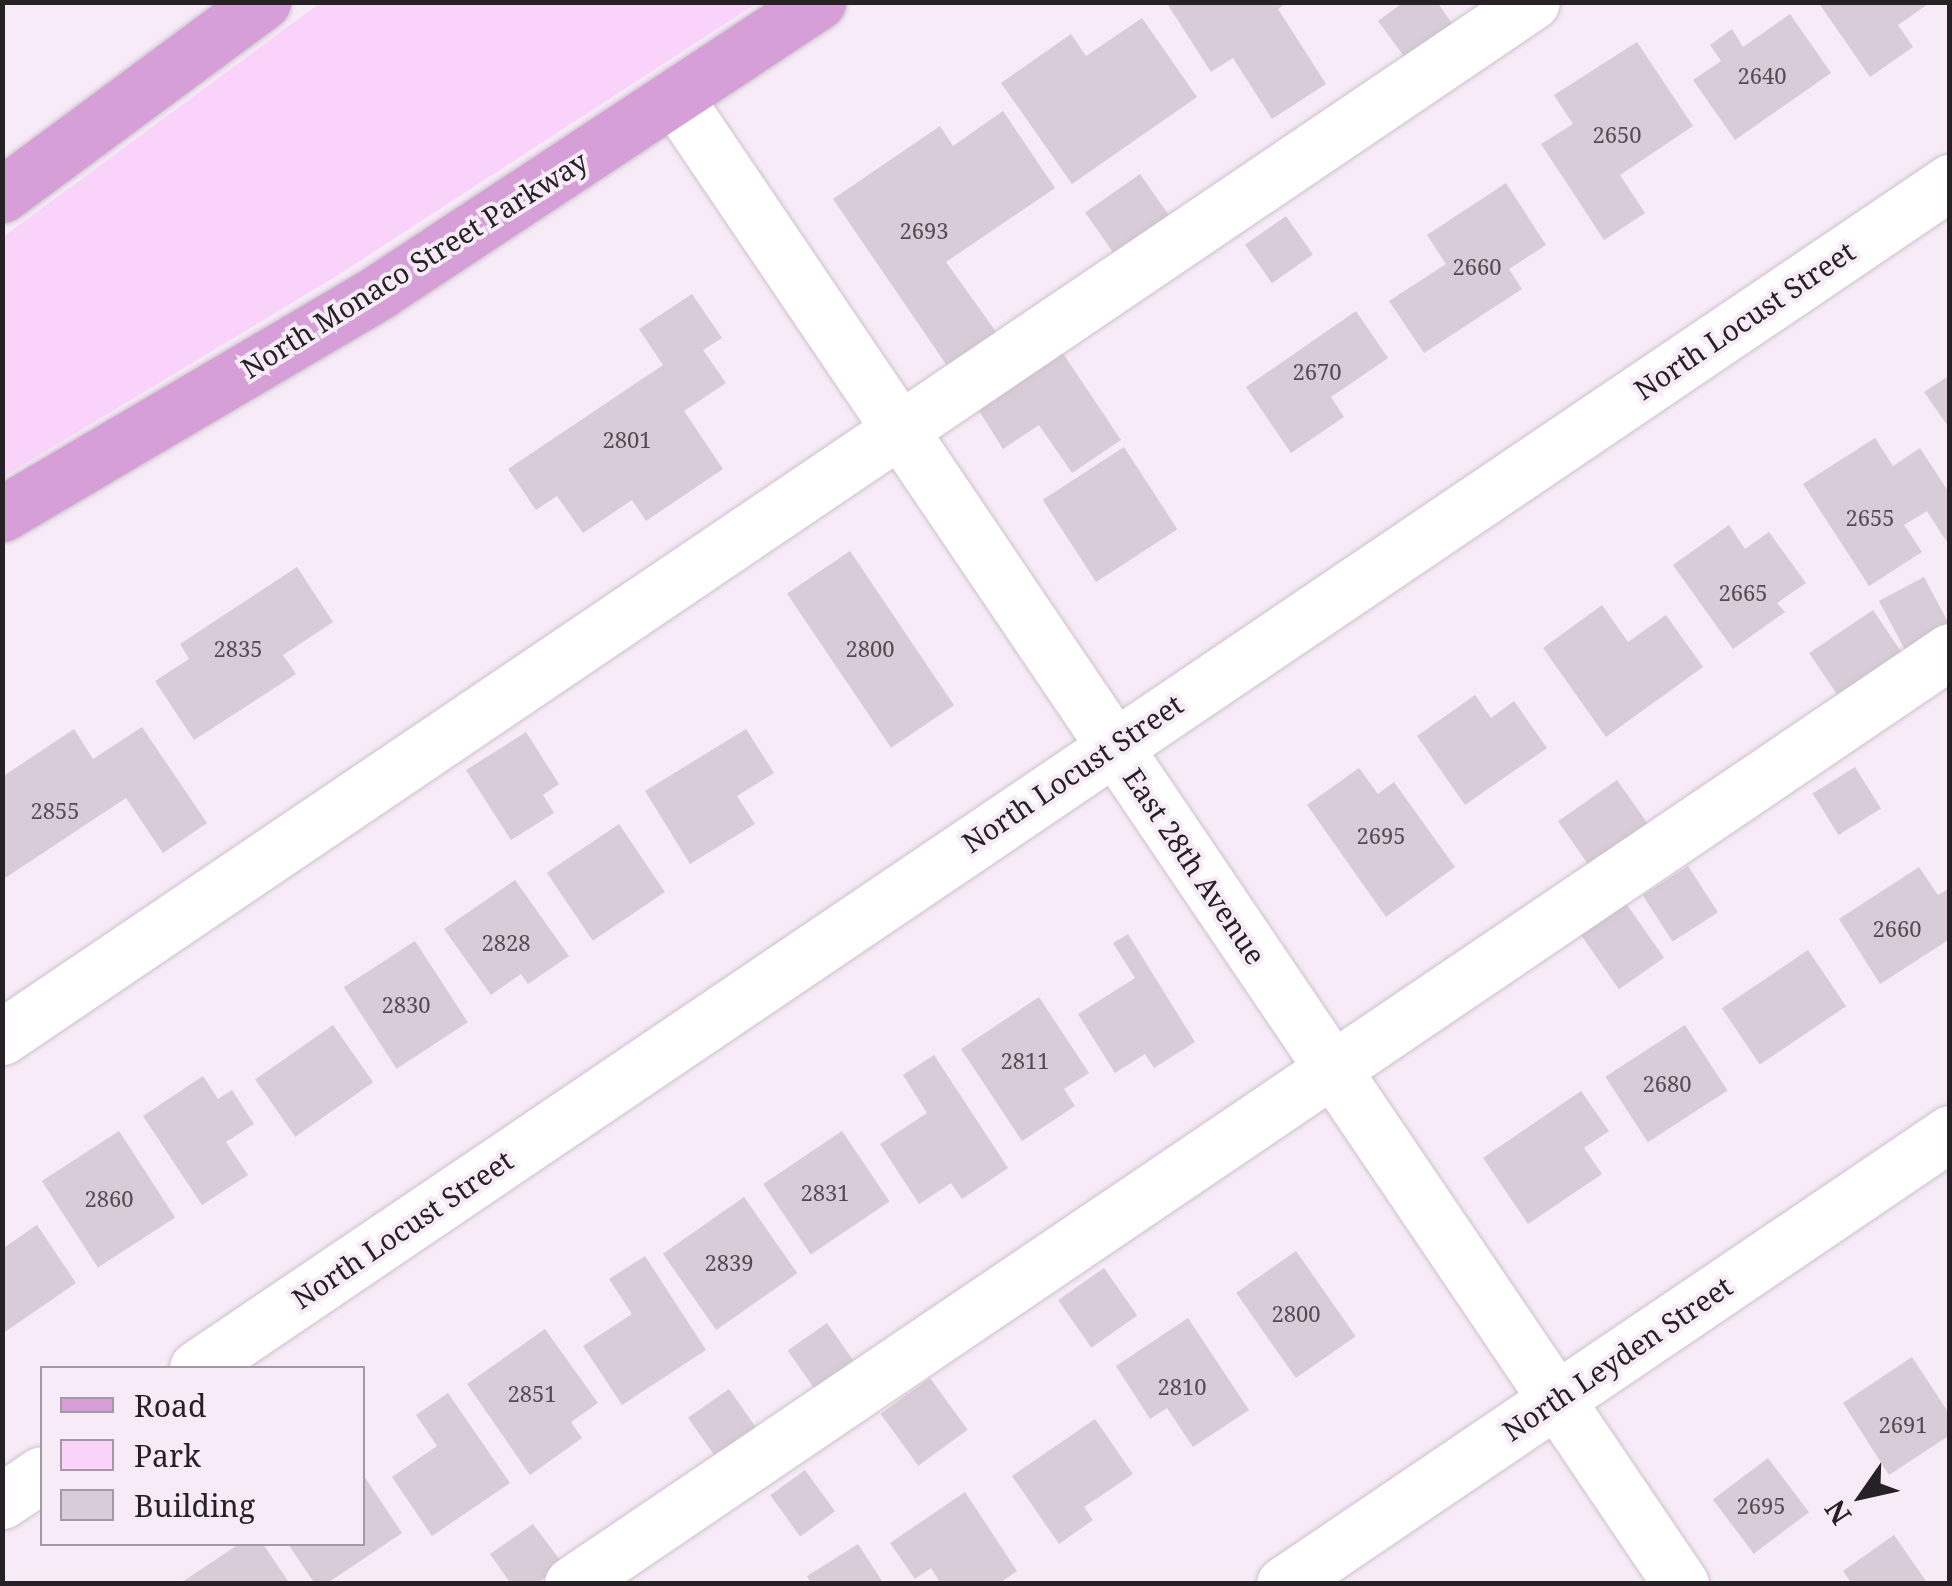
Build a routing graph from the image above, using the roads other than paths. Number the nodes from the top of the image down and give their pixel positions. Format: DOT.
graph roads {
  1 [pos="264,2"];
  2 [pos="818,2"];
  3 [pos="1532,2"];
  4 [pos="676,99"];
  5 [pos="1950,182"];
  6 [pos="2,195"];
  7 [pos="902,431"];
  8 [pos="2,514"];
  9 [pos="1950,652"];
  10 [pos="1112,746"];
  11 [pos="2,1037"];
  12 [pos="1333,1069"];
  13 [pos="1950,1133"];
  14 [pos="201,1366"];
  15 [pos="1557,1399"];
  16 [pos="40,1475"];
  17 [pos="2,1501"];
  18 [pos="572,1584"];
  19 [pos="1284,1584"];
  20 [pos="1682,1584"];
  1 -- 6 [label="main road"];
  2 -- 4 [label="main road, North Monaco Street Parkway"];
  3 -- 7 [label="street"];
  4 -- 7 [label="street, East 28th Avenue"];
  4 -- 8 [label="main road, North Monaco Street Parkway"];
  5 -- 10 [label="street, North Locust Street"];
  7 -- 10 [label="street, East 28th Avenue"];
  7 -- 11 [label="street"];
  9 -- 12 [label="street"];
  10 -- 12 [label="street, East 28th Avenue"];
  10 -- 14 [label="street, North Locust Street"];
  12 -- 15 [label="street, East 28th Avenue"];
  12 -- 18 [label="street"];
  13 -- 15 [label="street, North Leyden Street"];
  15 -- 19 [label="street, North Leyden Street"];
  15 -- 20 [label="street, East 28th Avenue"];
  16 -- 17 [label="street"];
}
